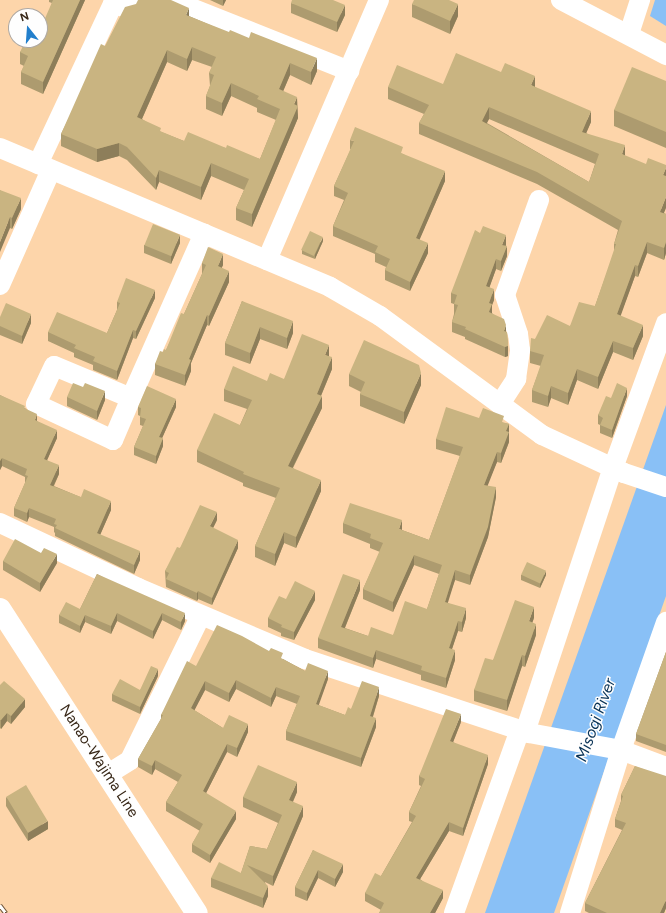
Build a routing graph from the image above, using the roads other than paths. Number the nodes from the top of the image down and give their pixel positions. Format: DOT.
graph roads {
  1 [pos="131,0"];
  2 [pos="171,0"];
  3 [pos="380,0"];
  4 [pos="561,0"];
  5 [pos="640,0"];
  6 [pos="629,34"];
  7 [pos="666,55"];
  8 [pos="349,71"];
  9 [pos="0,148"];
  10 [pos="45,167"];
  11 [pos="539,200"];
  12 [pos="204,233"];
  13 [pos="267,260"];
  14 [pos="0,285"];
  15 [pos="666,324"];
  16 [pos="131,398"];
  17 [pos="500,404"];
  18 [pos="619,470"];
  19 [pos="666,487"];
  20 [pos="0,523"];
  21 [pos="0,609"];
  22 [pos="201,615"];
  23 [pos="665,631"];
  24 [pos="525,732"];
  25 [pos="621,750"];
  26 [pos="666,767"];
  27 [pos="108,774"];
  28 [pos="197,913"];
  29 [pos="454,913"];
  30 [pos="570,913"];
  1 -- 10 [label="street"];
  2 -- 8 [label="street"];
  3 -- 8 [label="street"];
  4 -- 6 [label="street"];
  5 -- 6 [label="street"];
  6 -- 7 [label="street"];
  8 -- 13 [label="street"];
  9 -- 10 [label="street"];
  10 -- 12 [label="street"];
  10 -- 14 [label="street"];
  11 -- 17 [label="street"];
  12 -- 13 [label="street"];
  12 -- 16 [label="street"];
  13 -- 17 [label="street"];
  15 -- 18 [label="street"];
  16 -- 16 [label="street"];
  17 -- 18 [label="street"];
  18 -- 19 [label="street"];
  18 -- 24 [label="street"];
  20 -- 22 [label="street"];
  21 -- 27 [label="main road, Nanao-Wajima Line"];
  22 -- 24 [label="street"];
  22 -- 27 [label="street"];
  23 -- 25 [label="street"];
  24 -- 25 [label="street"];
  24 -- 29 [label="street"];
  25 -- 26 [label="street"];
  25 -- 30 [label="street"];
  27 -- 28 [label="main road, Nanao-Wajima Line"];
}
